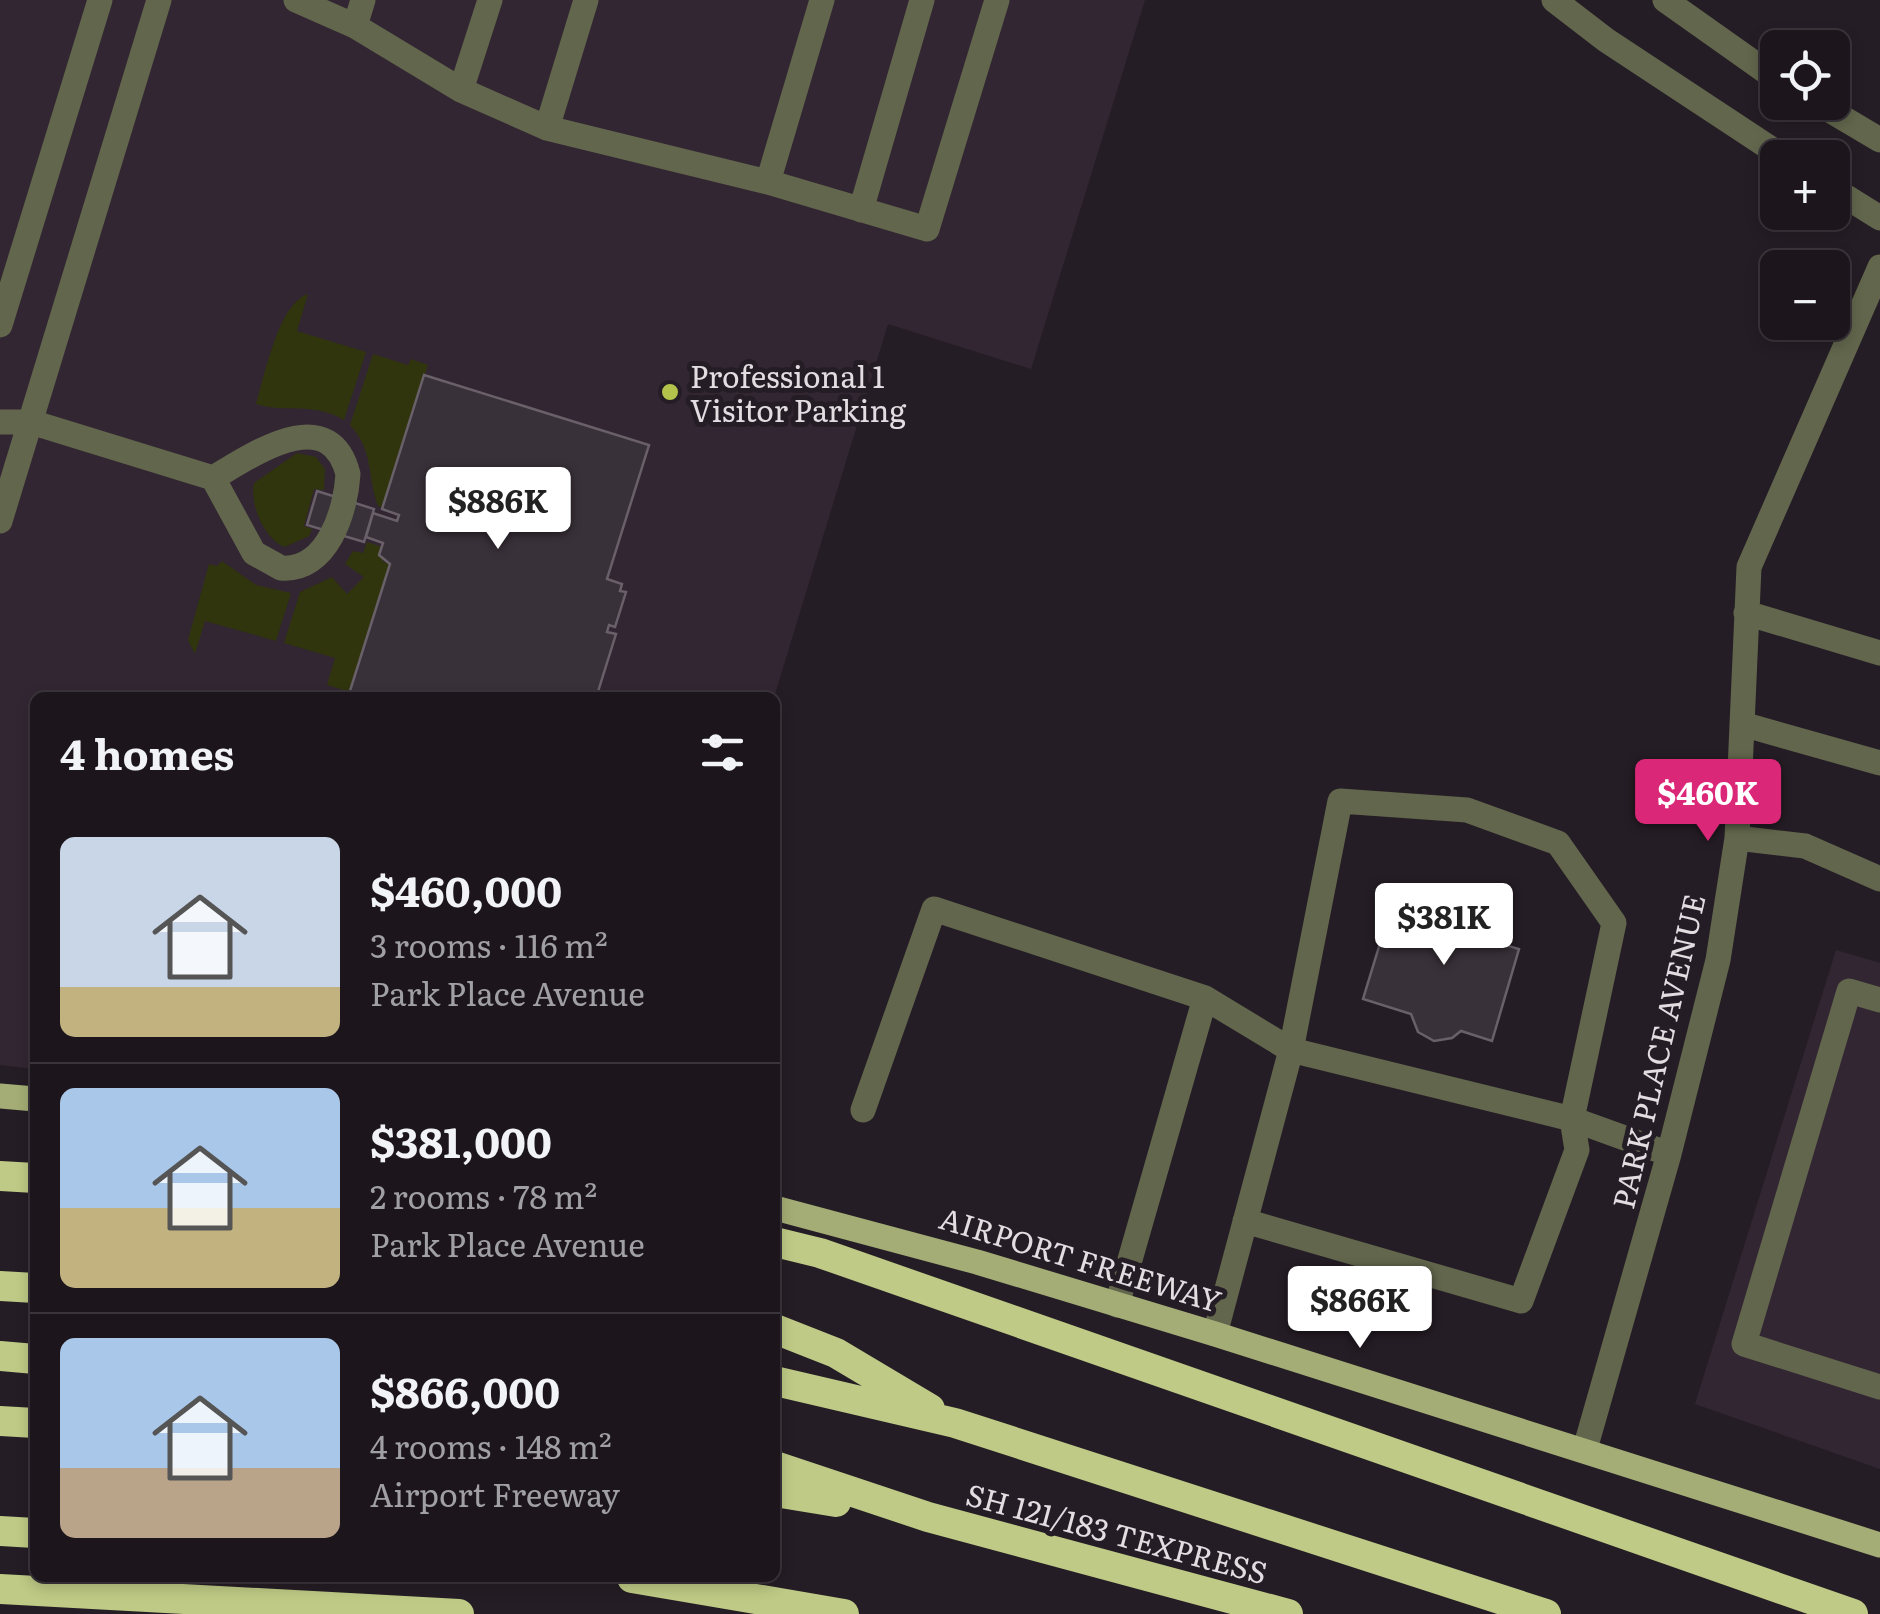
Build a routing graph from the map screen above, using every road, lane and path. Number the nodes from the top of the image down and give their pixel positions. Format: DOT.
graph roads {
  1 [pos="100,0"];
  2 [pos="159,0"];
  3 [pos="296,0"];
  4 [pos="362,0"];
  5 [pos="490,0"];
  6 [pos="586,0"];
  7 [pos="822,0"];
  8 [pos="922,0"];
  9 [pos="997,0"];
  10 [pos="1554,0"];
  11 [pos="1666,0"];
  12 [pos="355,26"];
  13 [pos="1760,67"];
  14 [pos="461,90"];
  15 [pos="1846,120"];
  16 [pos="547,128"];
  17 [pos="1880,140"];
  18 [pos="1760,142"];
  19 [pos="768,182"];
  20 [pos="1850,199"];
  21 [pos="861,210"];
  22 [pos="1880,218"];
  23 [pos="1880,267"];
  24 [pos="0,324"];
  25 [pos="0,422"];
  26 [pos="31,422"];
  27 [pos="212,478"];
  28 [pos="0,521"];
  29 [pos="1746,613"];
  30 [pos="1880,653"];
  31 [pos="1742,724"];
  32 [pos="1880,764"];
  33 [pos="1737,838"];
  34 [pos="1880,878"];
  35 [pos="1205,998"];
  36 [pos="1880,1000"];
  37 [pos="1292,1050"];
  38 [pos="0,1096"];
  39 [pos="30,1099"];
  40 [pos="863,1110"];
  41 [pos="1572,1118"];
  42 [pos="1670,1154"];
  43 [pos="0,1176"];
  44 [pos="30,1178"];
  45 [pos="780,1209"];
  46 [pos="1246,1221"];
  47 [pos="780,1243"];
  48 [pos="0,1286"];
  49 [pos="30,1288"];
  50 [pos="1117,1305"];
  51 [pos="780,1331"];
  52 [pos="1215,1334"];
  53 [pos="0,1356"];
  54 [pos="30,1359"];
  55 [pos="780,1382"];
  56 [pos="1880,1387"];
  57 [pos="0,1421"];
  58 [pos="954,1423"];
  59 [pos="30,1424"];
  60 [pos="1585,1449"];
  61 [pos="780,1468"];
  62 [pos="780,1493"];
  63 [pos="928,1517"];
  64 [pos="0,1531"];
  65 [pos="30,1532"];
  66 [pos="1880,1545"];
  67 [pos="656,1582"];
  68 [pos="0,1590"];
  69 [pos="458,1614"];
  70 [pos="844,1614"];
  71 [pos="1288,1614"];
  72 [pos="1546,1614"];
  73 [pos="1853,1614"];
  1 -- 24 [label="street"];
  2 -- 26 [label="street"];
  3 -- 12 [label="street"];
  4 -- 12 [label="street"];
  5 -- 14 [label="street"];
  6 -- 16 [label="street"];
  7 -- 19 [label="street"];
  8 -- 21 [label="street"];
  9 -- 21 [label="street"];
  10 -- 18 [label="street"];
  11 -- 13 [label="street"];
  12 -- 14 [label="street"];
  14 -- 16 [label="street"];
  15 -- 17 [label="street"];
  16 -- 19 [label="street"];
  19 -- 21 [label="street"];
  20 -- 22 [label="street"];
  23 -- 29 [label="street, PARK PLACE AVENUE"];
  25 -- 26 [label="street"];
  26 -- 27 [label="street"];
  26 -- 28 [label="street"];
  27 -- 27 [label="street"];
  29 -- 30 [label="street"];
  29 -- 31 [label="street, PARK PLACE AVENUE"];
  31 -- 32 [label="street"];
  31 -- 33 [label="street, PARK PLACE AVENUE"];
  33 -- 34 [label="street"];
  33 -- 42 [label="street, PARK PLACE AVENUE"];
  35 -- 37 [label="street"];
  35 -- 40 [label="street"];
  35 -- 50 [label="street"];
  36 -- 56 [label="street"];
  37 -- 41 [label="street"];
  37 -- 41 [label="street"];
  37 -- 46 [label="street"];
  38 -- 39 [label="main road"];
  41 -- 42 [label="street"];
  41 -- 46 [label="street"];
  42 -- 60 [label="street, PARK PLACE AVENUE"];
  43 -- 44 [label="highway"];
  45 -- 50 [label="main road, AIRPORT FREEWAY"];
  46 -- 52 [label="street"];
  47 -- 73 [label="highway"];
  48 -- 49 [label="highway"];
  50 -- 52 [label="main road, AIRPORT FREEWAY"];
  51 -- 58 [label="highway"];
  52 -- 60 [label="main road, AIRPORT FREEWAY"];
  53 -- 54 [label="highway"];
  55 -- 58 [label="highway"];
  57 -- 59 [label="highway"];
  58 -- 72 [label="highway"];
  60 -- 66 [label="main road, AIRPORT FREEWAY"];
  61 -- 63 [label="highway"];
  62 -- 63 [label="highway"];
  63 -- 71 [label="highway, SH 121/183 TEXPRESS"];
  64 -- 65 [label="highway"];
  67 -- 70 [label="highway"];
  68 -- 69 [label="highway"];
}
